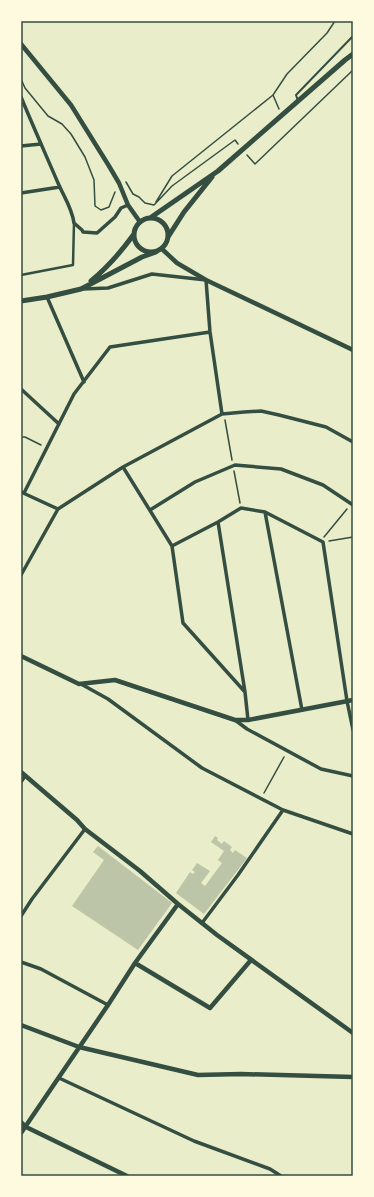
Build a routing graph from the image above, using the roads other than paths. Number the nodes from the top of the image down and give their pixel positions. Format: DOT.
graph roads {
  1 [pos="353,36"];
  2 [pos="21,44"];
  3 [pos="353,54"];
  4 [pos="21,97"];
  5 [pos="298,101"];
  6 [pos="41,144"];
  7 [pos="21,146"];
  8 [pos="218,171"];
  9 [pos="60,188"];
  10 [pos="21,193"];
  11 [pos="128,205"];
  12 [pos="151,217"];
  13 [pos="140,222"];
  14 [pos="74,223"];
  15 [pos="134,234"];
  16 [pos="168,238"];
  17 [pos="162,249"];
  18 [pos="156,252"];
  19 [pos="21,274"];
  20 [pos="206,280"];
  21 [pos="81,289"];
  22 [pos="47,297"];
  23 [pos="21,301"];
  24 [pos="210,332"];
  25 [pos="353,350"];
  26 [pos="84,382"];
  27 [pos="21,389"];
  28 [pos="222,414"];
  29 [pos="59,424"];
  30 [pos="353,442"];
  31 [pos="123,467"];
  32 [pos="22,492"];
  33 [pos="353,505"];
  34 [pos="58,508"];
  35 [pos="150,510"];
  36 [pos="265,512"];
  37 [pos="218,522"];
  38 [pos="172,546"];
  39 [pos="21,575"];
  40 [pos="21,656"];
  41 [pos="79,684"];
  42 [pos="245,692"];
  43 [pos="353,700"];
  44 [pos="347,701"];
  45 [pos="302,710"];
  46 [pos="235,720"];
  47 [pos="248,720"];
  48 [pos="353,730"];
  49 [pos="21,772"];
  50 [pos="25,776"];
  51 [pos="353,776"];
  52 [pos="21,782"];
  53 [pos="283,810"];
  54 [pos="85,829"];
  55 [pos="353,834"];
  56 [pos="178,904"];
  57 [pos="21,916"];
  58 [pos="202,923"];
  59 [pos="251,960"];
  60 [pos="21,962"];
  61 [pos="135,963"];
  62 [pos="108,1005"];
  63 [pos="21,1025"];
  64 [pos="353,1033"];
  65 [pos="79,1047"];
  66 [pos="353,1077"];
  67 [pos="59,1078"];
  68 [pos="21,1122"];
  69 [pos="26,1127"];
  70 [pos="21,1133"];
  71 [pos="127,1176"];
  72 [pos="281,1176"];
  1 -- 5 [label="lane"];
  2 -- 11 [label="street"];
  3 -- 5 [label="main road"];
  4 -- 6 [label="street"];
  5 -- 8 [label="main road"];
  6 -- 7 [label="street"];
  6 -- 9 [label="street"];
  8 -- 12 [label="main road"];
  8 -- 16 [label="main road"];
  9 -- 10 [label="street"];
  9 -- 14 [label="street"];
  11 -- 13 [label="street"];
  11 -- 14 [label="street"];
  12 -- 13 [label="main road"];
  12 -- 16 [label="main road"];
  13 -- 15 [label="main road"];
  14 -- 19 [label="street"];
  15 -- 18 [label="main road"];
  15 -- 21 [label="main road"];
  16 -- 17 [label="main road"];
  17 -- 18 [label="main road"];
  17 -- 20 [label="street"];
  18 -- 21 [label="main road"];
  20 -- 21 [label="street"];
  20 -- 24 [label="street"];
  20 -- 25 [label="street"];
  21 -- 22 [label="main road"];
  22 -- 23 [label="main road"];
  22 -- 26 [label="street"];
  24 -- 26 [label="street"];
  24 -- 28 [label="street"];
  26 -- 29 [label="street"];
  27 -- 29 [label="street"];
  28 -- 30 [label="street"];
  28 -- 31 [label="street"];
  29 -- 32 [label="street"];
  31 -- 34 [label="street"];
  31 -- 35 [label="street"];
  32 -- 34 [label="street"];
  33 -- 35 [label="street"];
  34 -- 39 [label="street"];
  35 -- 38 [label="street"];
  36 -- 37 [label="street"];
  36 -- 44 [label="street"];
  36 -- 45 [label="street"];
  37 -- 38 [label="street"];
  37 -- 42 [label="street"];
  38 -- 42 [label="street"];
  40 -- 41 [label="street"];
  41 -- 46 [label="street"];
  41 -- 53 [label="street"];
  42 -- 47 [label="street"];
  43 -- 44 [label="street"];
  44 -- 45 [label="street"];
  44 -- 48 [label="street"];
  45 -- 47 [label="street"];
  46 -- 47 [label="street"];
  46 -- 51 [label="street"];
  49 -- 50 [label="street"];
  50 -- 52 [label="street"];
  50 -- 54 [label="street"];
  53 -- 55 [label="street"];
  53 -- 58 [label="street"];
  54 -- 56 [label="street"];
  54 -- 57 [label="street"];
  56 -- 58 [label="street"];
  56 -- 61 [label="street"];
  58 -- 59 [label="street"];
  59 -- 61 [label="street"];
  59 -- 64 [label="street"];
  60 -- 62 [label="street"];
  61 -- 62 [label="street"];
  62 -- 65 [label="street"];
  63 -- 65 [label="street"];
  65 -- 66 [label="street"];
  65 -- 67 [label="street"];
  67 -- 69 [label="street"];
  67 -- 72 [label="street"];
  68 -- 69 [label="street"];
  69 -- 70 [label="street"];
  69 -- 71 [label="street"];
}
